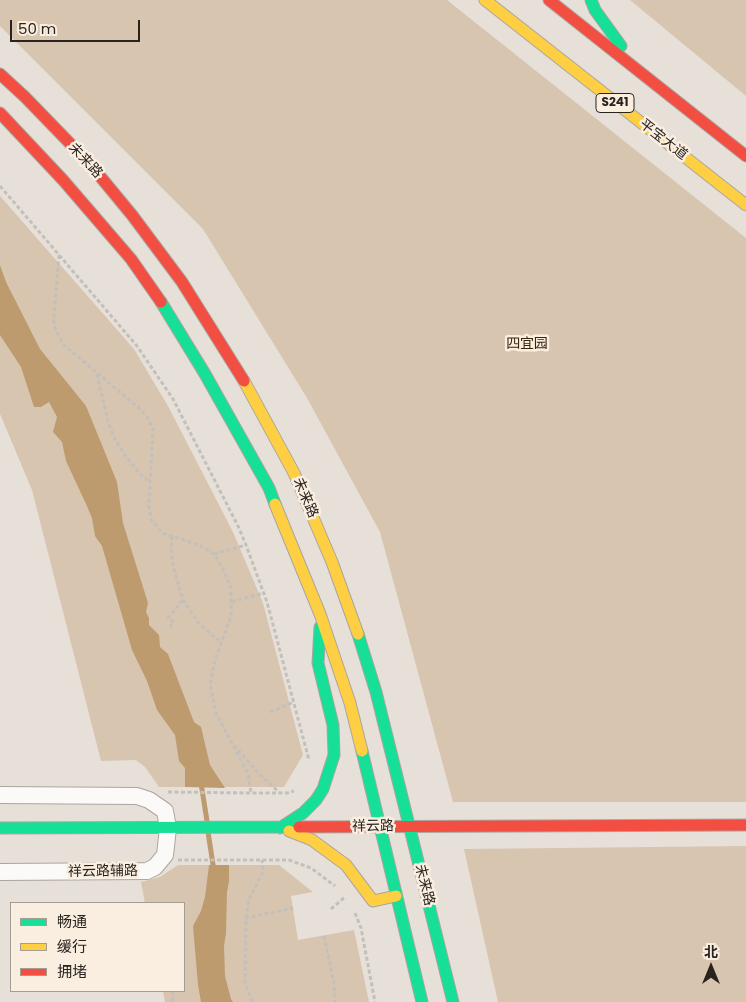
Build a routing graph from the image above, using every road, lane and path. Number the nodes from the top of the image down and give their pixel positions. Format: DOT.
graph roads {
  1 [pos="485,0"];
  2 [pos="549,0"];
  3 [pos="591,0"];
  4 [pos="0,74"];
  5 [pos="642,74"];
  6 [pos="0,113"];
  7 [pos="746,156"];
  8 [pos="0,186"];
  9 [pos="746,205"];
  10 [pos="59,255"];
  11 [pos="96,373"];
  12 [pos="150,482"];
  13 [pos="172,536"];
  14 [pos="246,545"];
  15 [pos="214,554"];
  16 [pos="264,593"];
  17 [pos="183,600"];
  18 [pos="232,602"];
  19 [pos="320,614"];
  20 [pos="170,627"];
  21 [pos="222,643"];
  22 [pos="294,702"];
  23 [pos="270,712"];
  24 [pos="230,741"];
  25 [pos="309,766"];
  26 [pos="301,785"];
  27 [pos="184,792"];
  28 [pos="251,793"];
  29 [pos="280,793"];
  30 [pos="0,796"];
  31 [pos="746,825"];
  32 [pos="378,826"];
  33 [pos="410,826"];
  34 [pos="0,828"];
  35 [pos="174,828"];
  36 [pos="280,828"];
  37 [pos="201,860"];
  38 [pos="262,860"];
  39 [pos="0,872"];
  40 [pos="396,896"];
  41 [pos="345,897"];
  42 [pos="350,905"];
  43 [pos="293,908"];
  44 [pos="331,909"];
  45 [pos="355,912"];
  46 [pos="246,918"];
  47 [pos="324,936"];
  48 [pos="252,1002"];
  49 [pos="335,1002"];
  50 [pos="375,1002"];
  51 [pos="422,1002"];
  52 [pos="453,1002"];
  1 -- 9 [label="main road, 平宝大道 / S241"];
  2 -- 5 [label="main road, S241"];
  3 -- 5 [label="main road"];
  4 -- 33 [label="main road, 未来路"];
  5 -- 7 [label="main road, S241"];
  6 -- 19 [label="main road, 未来路"];
  8 -- 10 [label="path"];
  10 -- 11 [label="path"];
  10 -- 14 [label="path"];
  11 -- 12 [label="path"];
  11 -- 12 [label="path"];
  12 -- 13 [label="path"];
  13 -- 15 [label="path"];
  13 -- 17 [label="path"];
  14 -- 15 [label="path"];
  14 -- 16 [label="path"];
  15 -- 18 [label="path"];
  16 -- 18 [label="path"];
  16 -- 22 [label="path"];
  17 -- 20 [label="path"];
  17 -- 21 [label="path"];
  18 -- 21 [label="path"];
  19 -- 32 [label="main road, 未来路"];
  19 -- 36 [label="main road"];
  21 -- 24 [label="path"];
  22 -- 23 [label="path"];
  22 -- 25 [label="path"];
  24 -- 28 [label="path"];
  24 -- 29 [label="path"];
  26 -- 29 [label="path"];
  27 -- 28 [label="path"];
  28 -- 29 [label="path"];
  30 -- 35 [label="street"];
  31 -- 33 [label="main road, 祥云路"];
  32 -- 33 [label="main road, 祥云路"];
  32 -- 36 [label="main road, 祥云路"];
  32 -- 40 [label="main road, 未来路"];
  33 -- 52 [label="main road, 未来路"];
  34 -- 35 [label="main road, 祥云路"];
  35 -- 36 [label="main road, 祥云路"];
  35 -- 39 [label="street, 祥云路辅路"];
  36 -- 40 [label="main road"];
  37 -- 38 [label="path"];
  38 -- 41 [label="path"];
  38 -- 46 [label="path"];
  40 -- 51 [label="main road, 未来路"];
  41 -- 42 [label="path"];
  41 -- 44 [label="path"];
  43 -- 46 [label="path"];
  45 -- 50 [label="path"];
  46 -- 48 [label="path"];
  47 -- 49 [label="path"];
}
